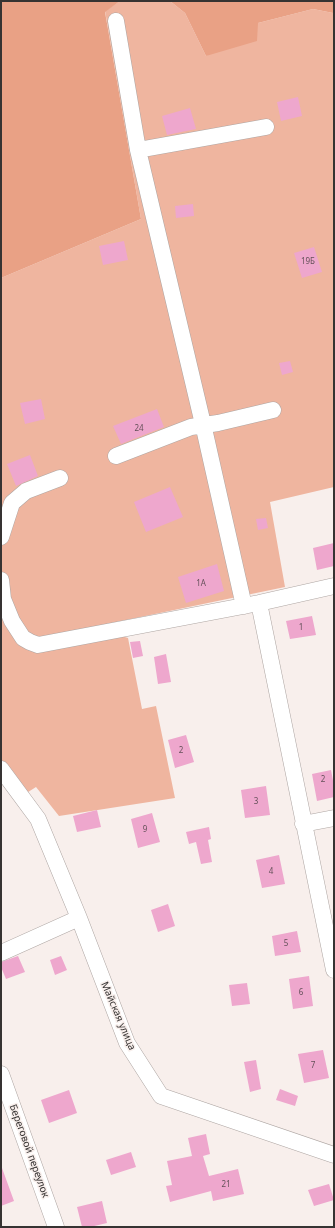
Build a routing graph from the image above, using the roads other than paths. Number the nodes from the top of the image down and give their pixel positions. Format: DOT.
graph roads {
  1 [pos="116,21"];
  2 [pos="266,127"];
  3 [pos="138,150"];
  4 [pos="273,410"];
  5 [pos="203,424"];
  6 [pos="116,456"];
  7 [pos="60,478"];
  8 [pos="1,538"];
  9 [pos="1,580"];
  10 [pos="334,586"];
  11 [pos="251,604"];
  12 [pos="1,769"];
  13 [pos="334,818"];
  14 [pos="303,824"];
  15 [pos="79,918"];
  16 [pos="1,953"];
  17 [pos="334,970"];
  18 [pos="1,1074"];
  19 [pos="334,1155"];
  20 [pos="56,1227"];
  1 -- 3 [label="street"];
  2 -- 3 [label="street"];
  3 -- 5 [label="street"];
  4 -- 5 [label="street"];
  5 -- 6 [label="street"];
  5 -- 11 [label="street"];
  7 -- 8 [label="street"];
  9 -- 11 [label="street"];
  10 -- 11 [label="street"];
  11 -- 14 [label="street"];
  12 -- 15 [label="street, Майская улица"];
  13 -- 14 [label="street"];
  14 -- 17 [label="street"];
  15 -- 16 [label="street"];
  15 -- 19 [label="street, Майская улица"];
  18 -- 20 [label="street, Береговой переулок"];
}
